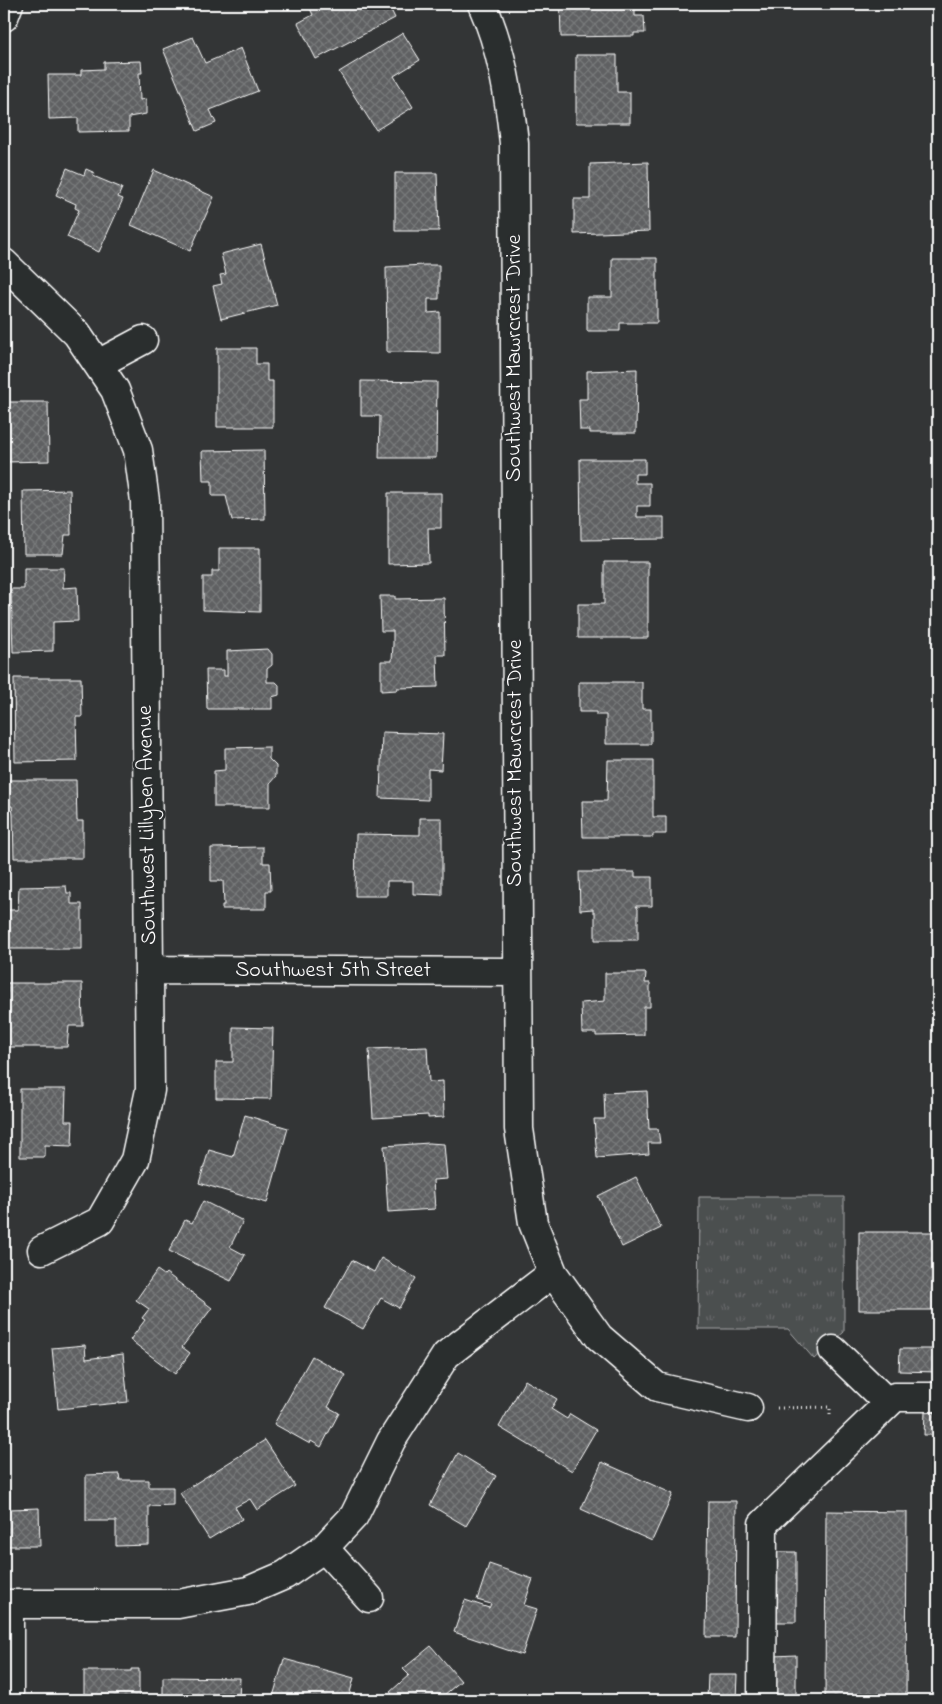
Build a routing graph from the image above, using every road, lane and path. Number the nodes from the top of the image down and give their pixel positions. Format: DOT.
graph roads {
  1 [pos="9,4"];
  2 [pos="482,4"];
  3 [pos="4,17"];
  4 [pos="4,263"];
  5 [pos="143,340"];
  6 [pos="98,364"];
  7 [pos="150,970"];
  8 [pos="517,972"];
  9 [pos="42,1250"];
  10 [pos="553,1273"];
  11 [pos="833,1350"];
  12 [pos="938,1397"];
  13 [pos="748,1408"];
  14 [pos="880,1411"];
  15 [pos="324,1548"];
  16 [pos="369,1598"];
  17 [pos="6,1604"];
  18 [pos="9,1700"];
  19 [pos="762,1700"];
  1 -- 3 [label="street"];
  2 -- 8 [label="street, Southwest Mawrcrest Drive"];
  4 -- 6 [label="street, Southwest Lillyben Avenue"];
  5 -- 6 [label="street"];
  6 -- 7 [label="street, Southwest Lillyben Avenue"];
  7 -- 8 [label="street, Southwest 5th Street"];
  7 -- 9 [label="street, Southwest Lillyben Avenue"];
  8 -- 10 [label="street, Southwest Mawrcrest Drive"];
  10 -- 13 [label="street, Southwest Mawrcrest Drive"];
  10 -- 15 [label="street"];
  11 -- 14 [label="street"];
  12 -- 14 [label="street"];
  13 -- 14 [label="path"];
  14 -- 19 [label="street"];
  15 -- 16 [label="street"];
  15 -- 17 [label="street"];
  17 -- 18 [label="street"];
}
